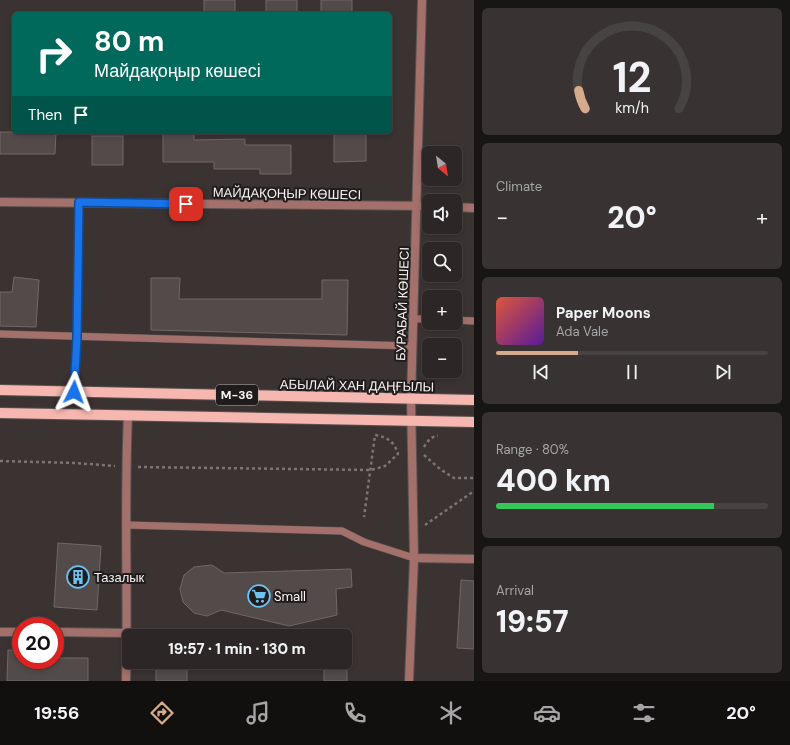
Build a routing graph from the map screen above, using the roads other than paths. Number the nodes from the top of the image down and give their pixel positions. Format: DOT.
graph roads {
  1 [pos="422,0"];
  2 [pos="0,202"];
  3 [pos="79,202"];
  4 [pos="416,206"];
  5 [pos="422,206"];
  6 [pos="462,207"];
  7 [pos="474,208"];
  8 [pos="413,319"];
  9 [pos="422,320"];
  10 [pos="462,320"];
  11 [pos="474,321"];
  12 [pos="0,334"];
  13 [pos="77,337"];
  14 [pos="412,346"];
  15 [pos="0,390"];
  16 [pos="74,392"];
  17 [pos="411,399"];
  18 [pos="474,400"];
  19 [pos="0,413"];
  20 [pos="128,415"];
  21 [pos="412,421"];
  22 [pos="474,422"];
  23 [pos="126,525"];
  24 [pos="414,558"];
  25 [pos="474,559"];
  26 [pos="127,629"];
  27 [pos="0,632"];
  28 [pos="12,632"];
  29 [pos="64,632"];
  30 [pos="122,633"];
  31 [pos="126,669"];
  32 [pos="126,681"];
  33 [pos="409,681"];
  1 -- 4 [label="street, БУРАБАЙ КӨШЕСІ"];
  2 -- 3 [label="street, МАЙДАҚОҢЫР КӨШЕСІ"];
  3 -- 4 [label="street, МАЙДАҚОҢЫР КӨШЕСІ"];
  3 -- 13 [label="lane"];
  4 -- 5 [label="street, МАЙДАҚОҢЫР КӨШЕСІ"];
  4 -- 8 [label="street, БУРАБАЙ КӨШЕСІ"];
  6 -- 7 [label="street"];
  8 -- 9 [label="lane"];
  8 -- 14 [label="street, БУРАБАЙ КӨШЕСІ"];
  10 -- 11 [label="lane"];
  12 -- 13 [label="lane"];
  13 -- 14 [label="lane"];
  13 -- 16 [label="lane"];
  14 -- 17 [label="street, БУРАБАЙ КӨШЕСІ"];
  15 -- 16 [label="main road, АБЫЛАЙ ХАН ДАҢҒЫЛЫ / M-36"];
  16 -- 17 [label="main road, АБЫЛАЙ ХАН ДАҢҒЫЛЫ / M-36"];
  17 -- 18 [label="main road, АБЫЛАЙ ХАН ДАҢҒЫЛЫ / M-36"];
  17 -- 21 [label="street, БУРАБАЙ КӨШЕСІ"];
  19 -- 20 [label="main road, M-36"];
  20 -- 21 [label="main road, M-36"];
  20 -- 23 [label="street"];
  21 -- 22 [label="main road, M-36"];
  21 -- 24 [label="street, БУРАБАЙ КӨШЕСІ"];
  23 -- 24 [label="lane"];
  23 -- 26 [label="street"];
  24 -- 25 [label="street"];
  24 -- 33 [label="street, БУРАБАЙ КӨШЕСІ"];
  27 -- 28 [label="street"];
  29 -- 30 [label="street"];
  31 -- 32 [label="street"];
}
